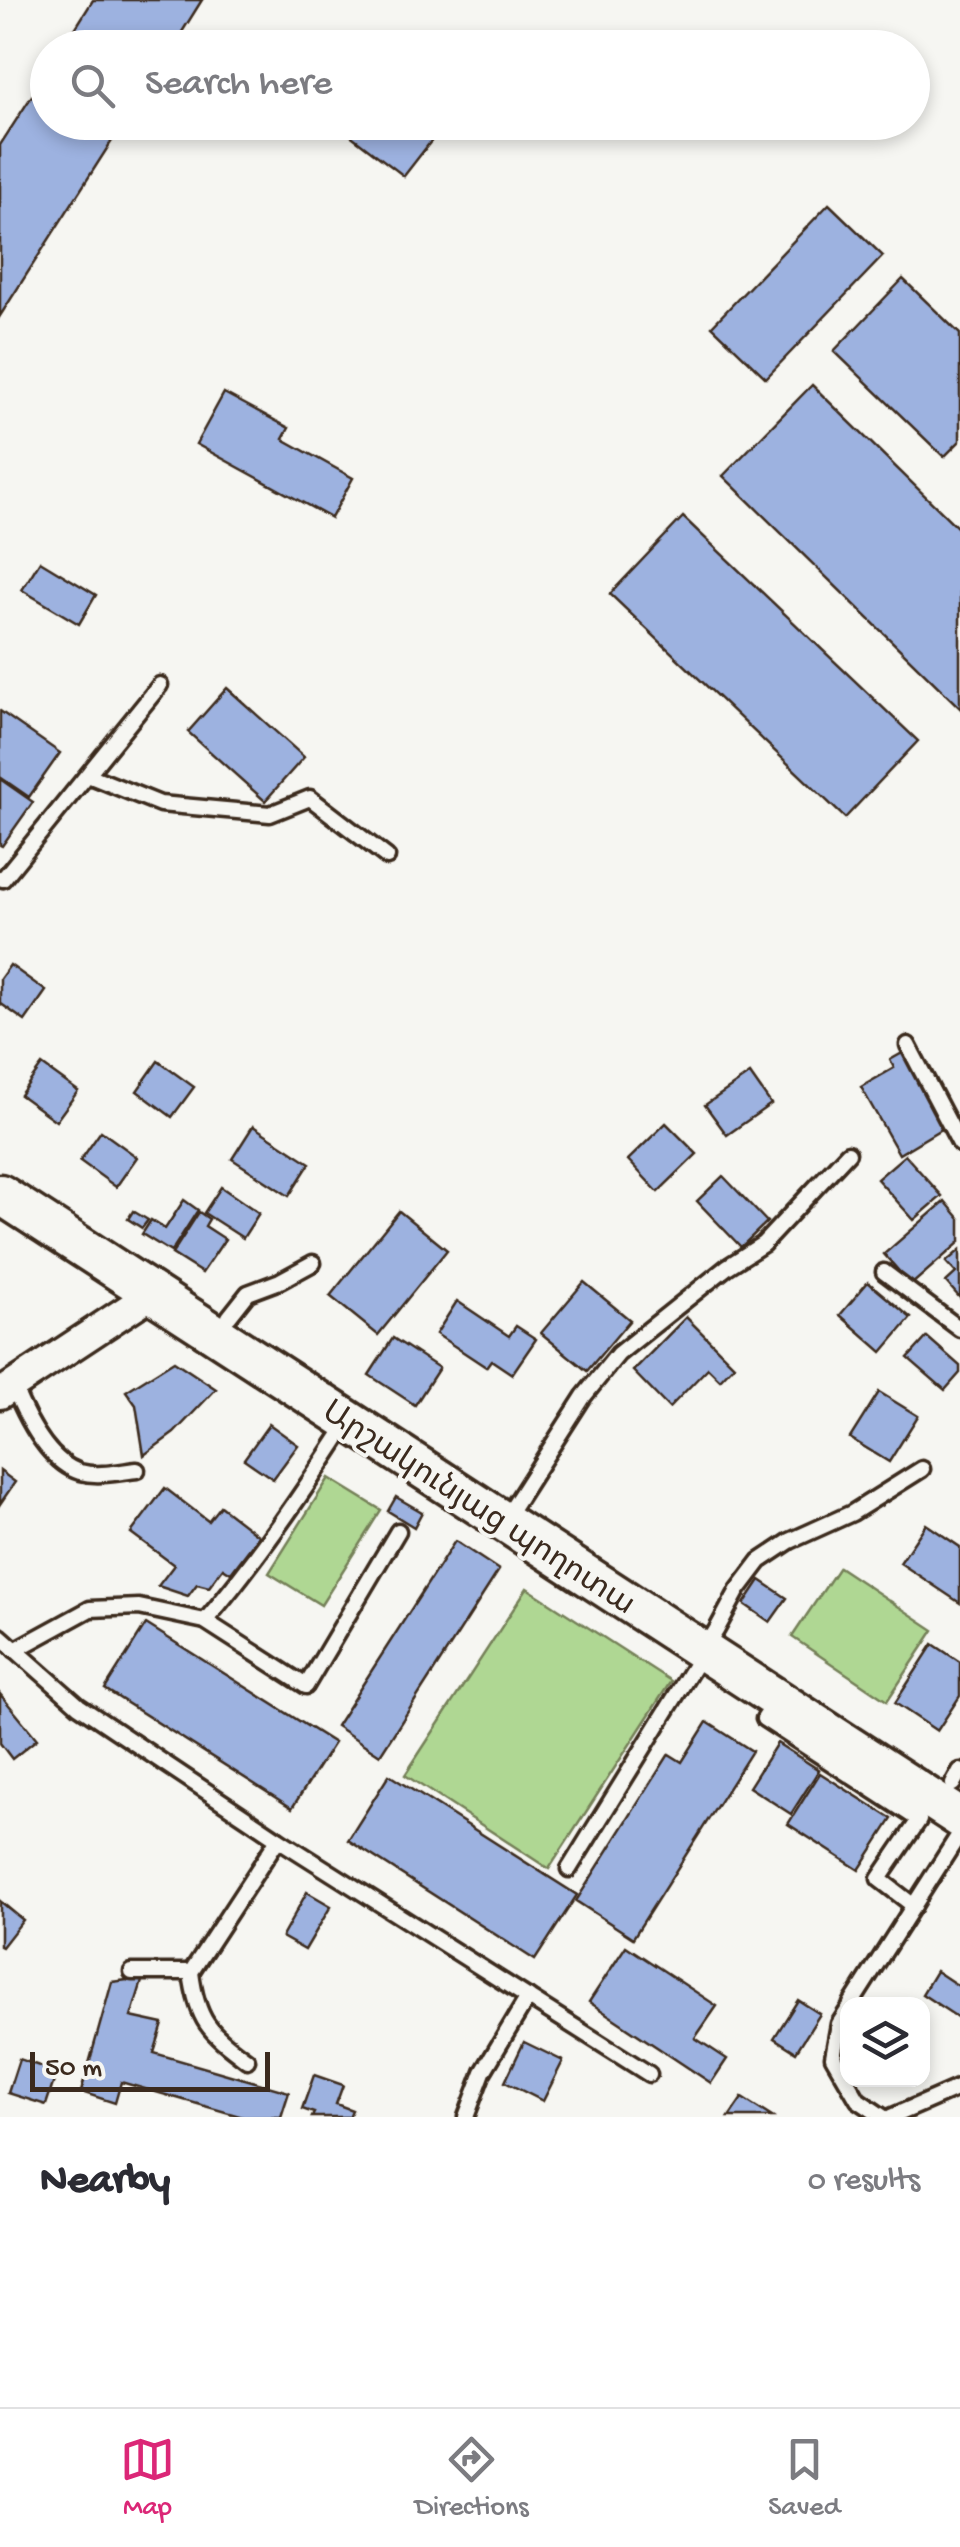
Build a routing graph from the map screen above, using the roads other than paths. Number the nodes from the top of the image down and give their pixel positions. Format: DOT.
graph roads {
  1 [pos="160,685"];
  2 [pos="88,775"];
  3 [pos="387,857"];
  4 [pos="0,878"];
  5 [pos="908,1044"];
  6 [pos="960,1144"];
  7 [pos="848,1153"];
  8 [pos="0,1171"];
  9 [pos="0,1194"];
  10 [pos="313,1262"];
  11 [pos="884,1272"];
  12 [pos="162,1287"];
  13 [pos="228,1317"];
  14 [pos="960,1329"];
  15 [pos="6,1389"];
  16 [pos="350,1422"];
  17 [pos="137,1470"];
  18 [pos="922,1470"];
  19 [pos="511,1512"];
  20 [pos="398,1531"];
  21 [pos="206,1621"];
  22 [pos="0,1636"];
  23 [pos="710,1640"];
  24 [pos="16,1650"];
  25 [pos="777,1698"];
  26 [pos="958,1790"];
  27 [pos="960,1833"];
  28 [pos="278,1839"];
  29 [pos="569,1869"];
  30 [pos="914,1906"];
  31 [pos="132,1972"];
  32 [pos="191,1972"];
  33 [pos="528,1997"];
  34 [pos="855,1997"];
  35 [pos="840,2022"];
  36 [pos="247,2060"];
  37 [pos="840,2068"];
  38 [pos="649,2074"];
  39 [pos="851,2087"];
  40 [pos="960,2087"];
  41 [pos="466,2117"];
  42 [pos="887,2117"];
  1 -- 2 [label="lane"];
  2 -- 3 [label="lane"];
  2 -- 4 [label="lane"];
  5 -- 6 [label="lane"];
  7 -- 19 [label="lane"];
  8 -- 12 [label="street, Արշակունյաց պողոտա"];
  9 -- 12 [label="street, Արշակունյաց պողոտա"];
  10 -- 13 [label="lane"];
  11 -- 14 [label="lane"];
  12 -- 13 [label="street, Արշակունյաց պողոտա"];
  12 -- 15 [label="street"];
  12 -- 16 [label="street, Արշակունյաց պողոտա"];
  13 -- 19 [label="street, Արշակունյաց պողոտա"];
  15 -- 17 [label="lane"];
  16 -- 19 [label="street, Արշակունյաց պողոտա"];
  16 -- 21 [label="lane"];
  18 -- 23 [label="lane"];
  19 -- 23 [label="street, Արշակունյաց պողոտա"];
  20 -- 21 [label="lane"];
  21 -- 24 [label="lane"];
  22 -- 24 [label="lane"];
  23 -- 25 [label="street, Արշակունյաց պողոտա"];
  23 -- 26 [label="street, Արշակունյաց պողոտա"];
  23 -- 29 [label="lane"];
  24 -- 28 [label="lane"];
  25 -- 26 [label="street, Արշակունյաց պողոտա"];
  25 -- 30 [label="lane"];
  27 -- 30 [label="lane"];
  28 -- 32 [label="lane"];
  28 -- 33 [label="lane"];
  30 -- 34 [label="lane"];
  31 -- 32 [label="lane"];
  32 -- 36 [label="lane"];
  33 -- 38 [label="lane"];
  33 -- 41 [label="lane"];
  35 -- 37 [label="lane"];
  39 -- 42 [label="lane"];
  40 -- 42 [label="lane"];
}
